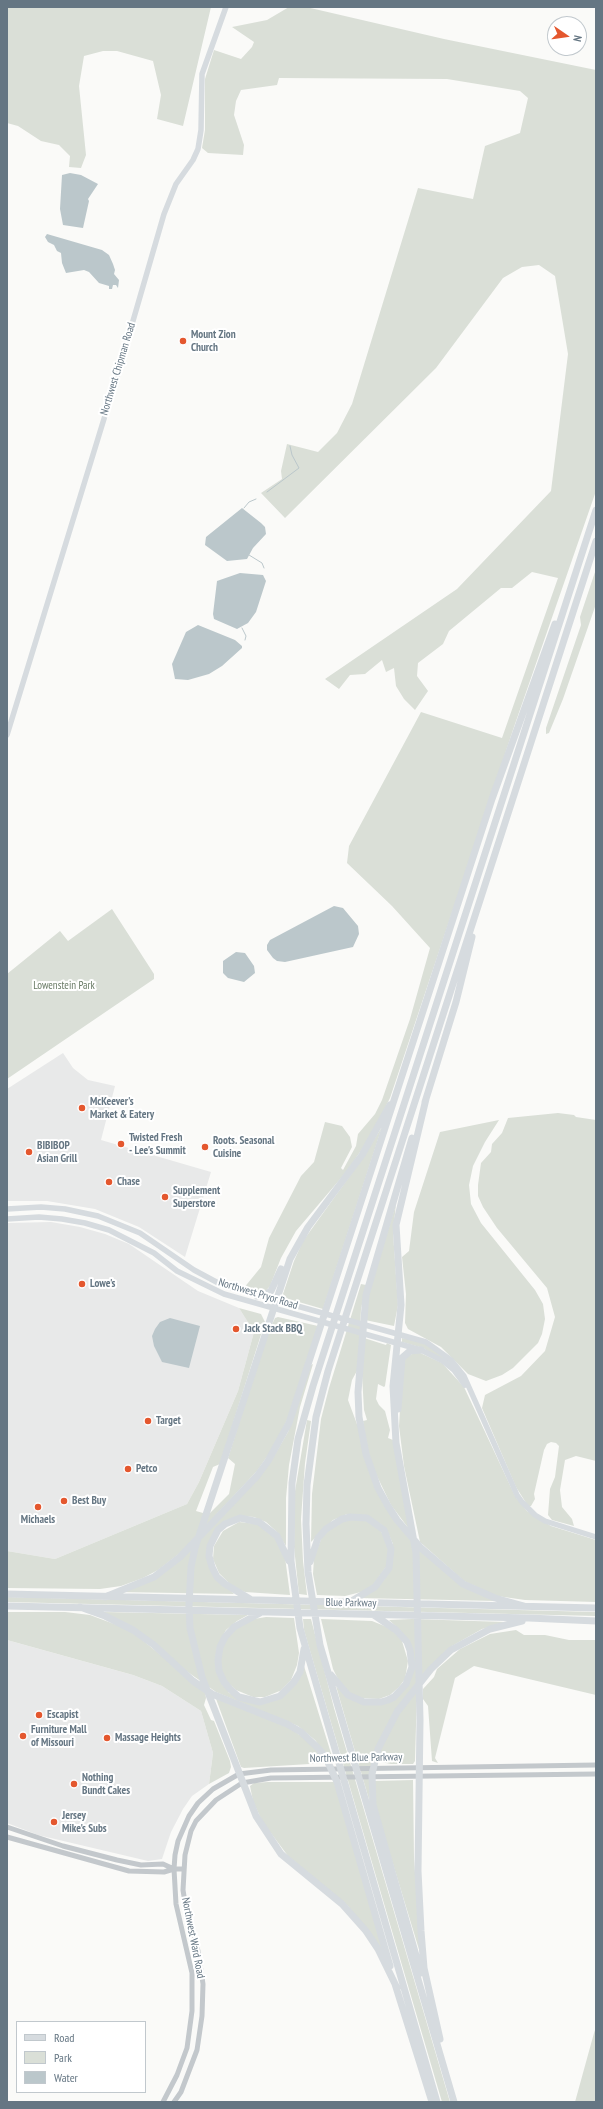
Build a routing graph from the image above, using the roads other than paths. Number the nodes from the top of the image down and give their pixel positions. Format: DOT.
graph roads {
  1 [pos="226,7"];
  2 [pos="596,510"];
  3 [pos="596,541"];
  4 [pos="565,606"];
  5 [pos="7,735"];
  6 [pos="487,877"];
  7 [pos="397,1091"];
  8 [pos="426,1099"];
  9 [pos="322,1208"];
  10 [pos="7,1209"];
  11 [pos="7,1219"];
  12 [pos="257,1296"];
  13 [pos="275,1300"];
  14 [pos="272,1309"];
  15 [pos="398,1333"];
  16 [pos="397,1343"];
  17 [pos="421,1350"];
  18 [pos="472,1395"];
  19 [pos="395,1433"];
  20 [pos="596,1537"];
  21 [pos="308,1572"];
  22 [pos="292,1573"];
  23 [pos="7,1594"];
  24 [pos="105,1597"];
  25 [pos="253,1600"];
  26 [pos="348,1603"];
  27 [pos="7,1606"];
  28 [pos="524,1606"];
  29 [pos="80,1607"];
  30 [pos="596,1608"];
  31 [pos="262,1613"];
  32 [pos="374,1615"];
  33 [pos="537,1620"];
  34 [pos="596,1621"];
  35 [pos="304,1642"];
  36 [pos="324,1661"];
  37 [pos="596,1765"];
  38 [pos="420,1767"];
  39 [pos="239,1774"];
  40 [pos="596,1774"];
  41 [pos="420,1776"];
  42 [pos="242,1783"];
  43 [pos="7,1827"];
  44 [pos="7,1836"];
  45 [pos="174,1869"];
  46 [pos="183,1869"];
  47 [pos="397,1988"];
  48 [pos="434,2017"];
  49 [pos="163,2102"];
  50 [pos="174,2102"];
  51 [pos="432,2102"];
  52 [pos="437,2102"];
  53 [pos="454,2102"];
  1 -- 5 [label="main road, Northwest Chipman Road"];
  2 -- 4 [label="highway"];
  3 -- 6 [label="highway"];
  4 -- 7 [label="highway"];
  4 -- 22 [label="highway"];
  6 -- 8 [label="highway"];
  6 -- 21 [label="highway"];
  7 -- 9 [label="highway"];
  7 -- 24 [label="highway"];
  8 -- 15 [label="highway"];
  8 -- 28 [label="highway"];
  9 -- 12 [label="highway"];
  9 -- 13 [label="highway"];
  10 -- 12 [label="main road, Northwest Pryor Road"];
  11 -- 14 [label="main road, Northwest Pryor Road"];
  12 -- 13 [label="main road, Northwest Pryor Road"];
  13 -- 14 [label="highway"];
  13 -- 15 [label="main road, Northwest Pryor Road"];
  14 -- 16 [label="main road, Northwest Pryor Road"];
  14 -- 39 [label="highway"];
  15 -- 16 [label="highway"];
  15 -- 18 [label="main road, Northwest Pryor Road"];
  16 -- 17 [label="main road, Northwest Pryor Road"];
  16 -- 19 [label="highway"];
  17 -- 18 [label="main road, Northwest Pryor Road"];
  17 -- 19 [label="highway"];
  18 -- 20 [label="main road, Northwest Pryor Road"];
  19 -- 38 [label="highway"];
  21 -- 26 [label="highway"];
  21 -- 36 [label="highway"];
  22 -- 25 [label="highway"];
  22 -- 35 [label="highway"];
  23 -- 24 [label="highway, Blue Parkway"];
  24 -- 25 [label="highway, Blue Parkway"];
  25 -- 26 [label="highway, Blue Parkway"];
  26 -- 28 [label="highway, Blue Parkway"];
  27 -- 29 [label="highway, Blue Parkway"];
  28 -- 30 [label="highway, Blue Parkway"];
  29 -- 31 [label="highway, Blue Parkway"];
  29 -- 47 [label="highway"];
  31 -- 32 [label="highway, Blue Parkway"];
  31 -- 35 [label="highway"];
  32 -- 33 [label="highway, Blue Parkway"];
  32 -- 36 [label="highway"];
  33 -- 34 [label="highway, Blue Parkway"];
  33 -- 48 [label="highway"];
  35 -- 52 [label="highway"];
  36 -- 53 [label="highway"];
  37 -- 38 [label="street, Northwest Blue Parkway"];
  38 -- 39 [label="street, Northwest Blue Parkway"];
  38 -- 41 [label="highway"];
  39 -- 42 [label="highway"];
  39 -- 45 [label="street, Northwest Blue Parkway"];
  40 -- 41 [label="street, Northwest Blue Parkway"];
  41 -- 42 [label="street, Northwest Blue Parkway"];
  41 -- 48 [label="highway"];
  42 -- 46 [label="street, Northwest Blue Parkway"];
  42 -- 47 [label="highway"];
  43 -- 45 [label="street"];
  44 -- 45 [label="street"];
  45 -- 46 [label="street"];
  45 -- 49 [label="street, Northwest Ward Road"];
  46 -- 50 [label="street, Northwest Ward Road"];
  47 -- 51 [label="highway"];
  48 -- 53 [label="highway"];
}
